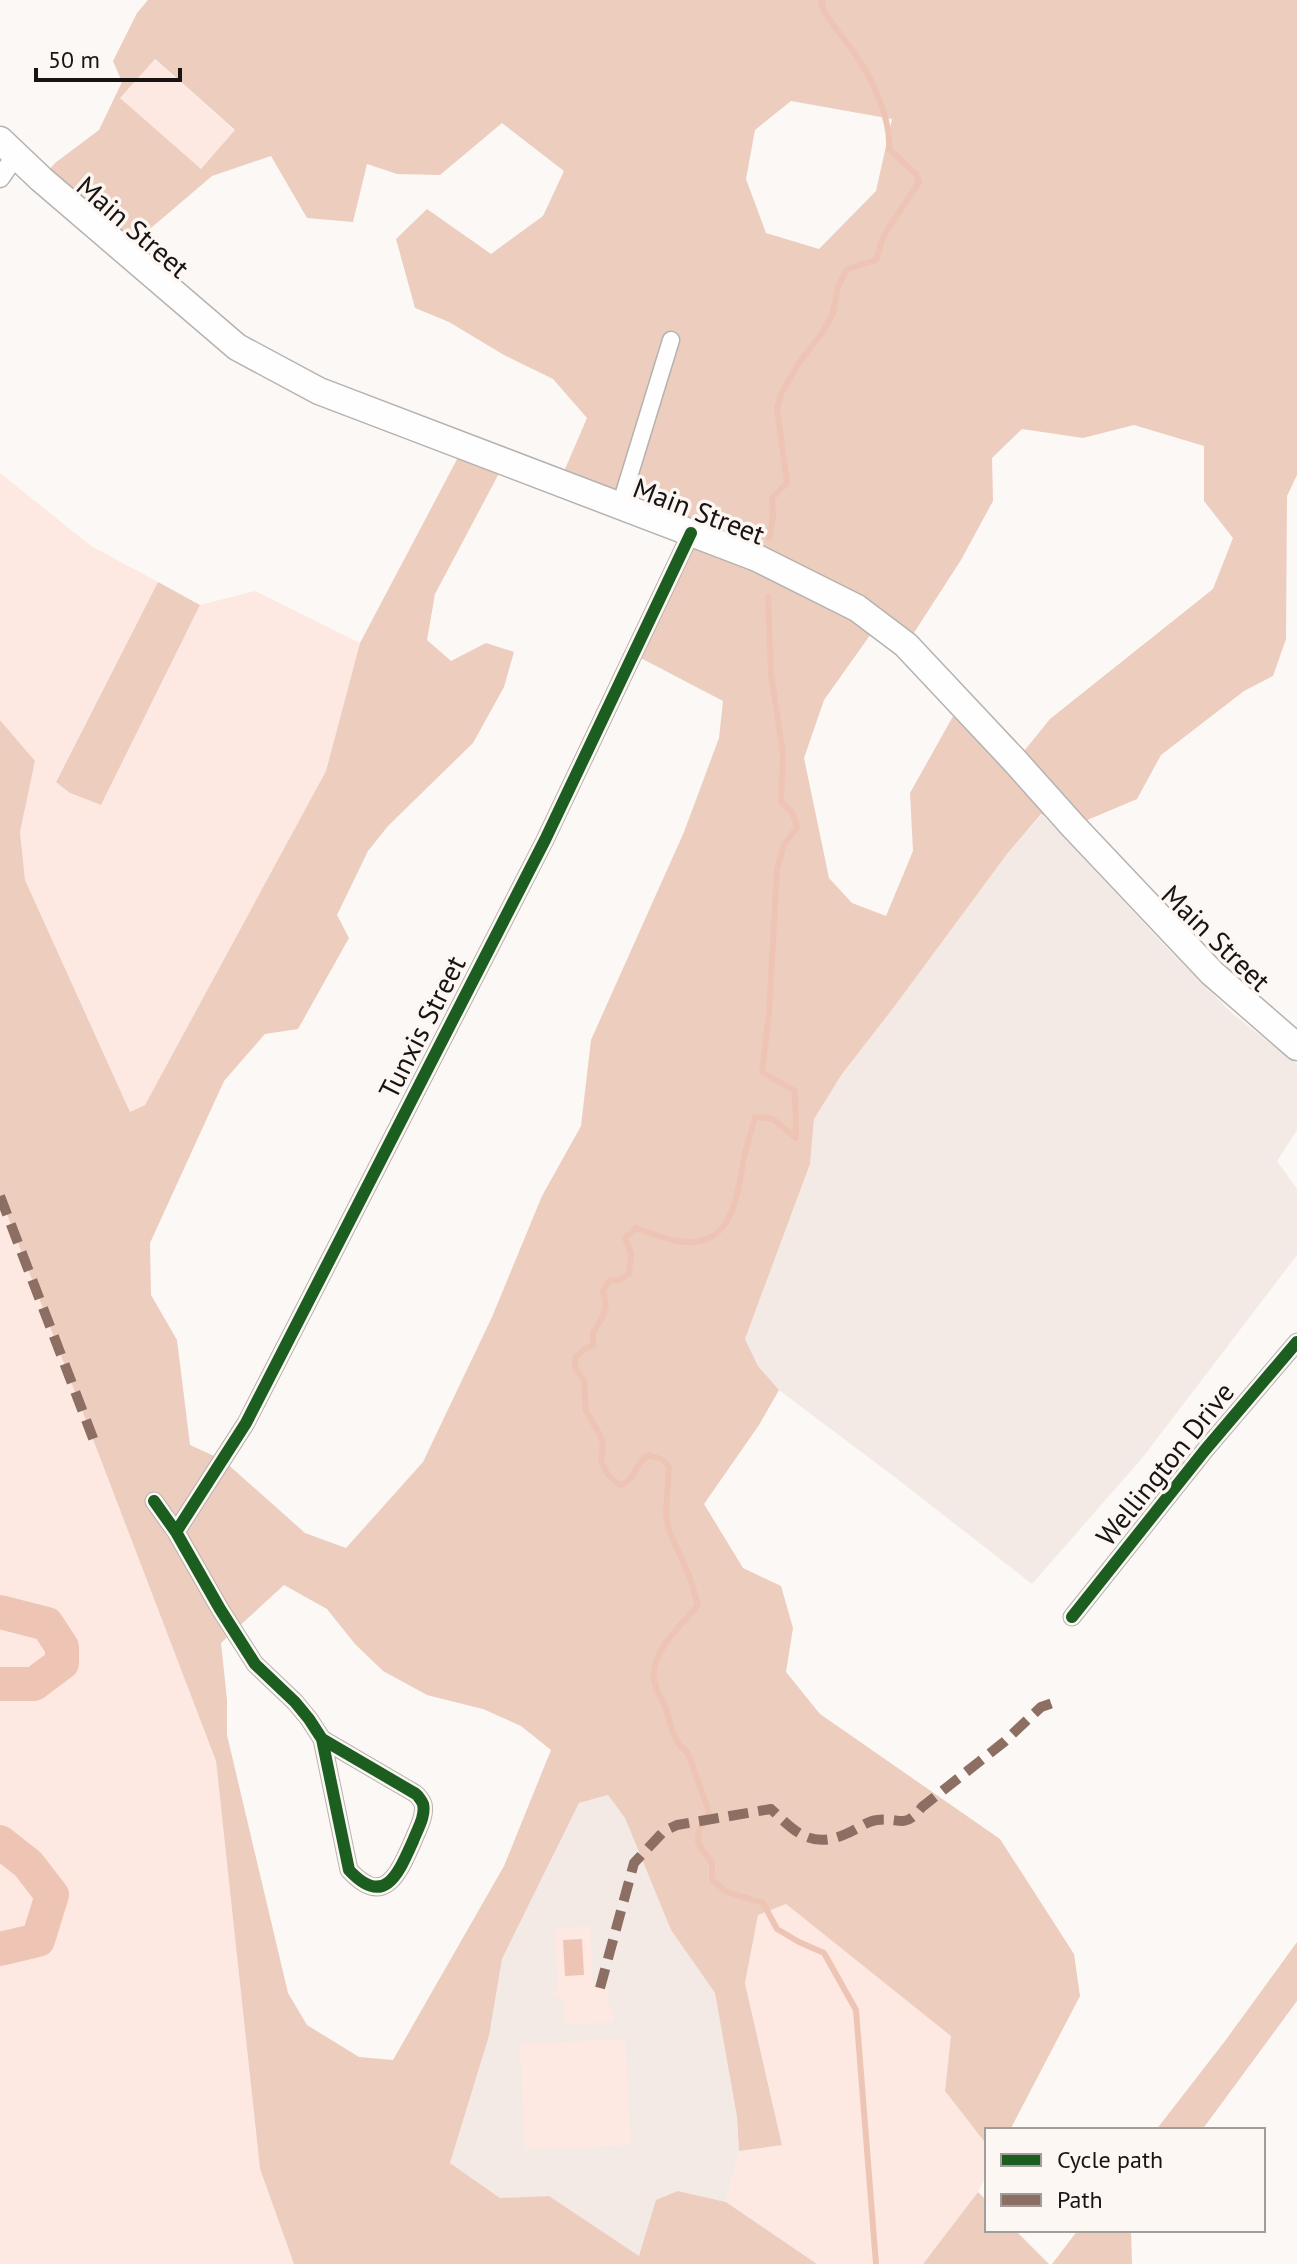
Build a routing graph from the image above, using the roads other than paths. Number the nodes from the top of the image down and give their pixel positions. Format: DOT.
graph roads {
  1 [pos="8,148"];
  2 [pos="0,178"];
  3 [pos="671,340"];
  4 [pos="620,506"];
  5 [pos="691,533"];
  6 [pos="1297,1047"];
  7 [pos="1297,1342"];
  8 [pos="154,1501"];
  9 [pos="176,1532"];
  10 [pos="1072,1617"];
  11 [pos="322,1739"];
  1 -- 2 [label="street"];
  1 -- 4 [label="highway, Main Street"];
  3 -- 4 [label="street"];
  4 -- 5 [label="highway, Main Street"];
  5 -- 6 [label="highway, Main Street"];
  5 -- 9 [label="street, Tunxis Street"];
  7 -- 10 [label="street, Wellington Drive"];
  8 -- 9 [label="street"];
  9 -- 11 [label="street"];
  11 -- 11 [label="street"];
}
